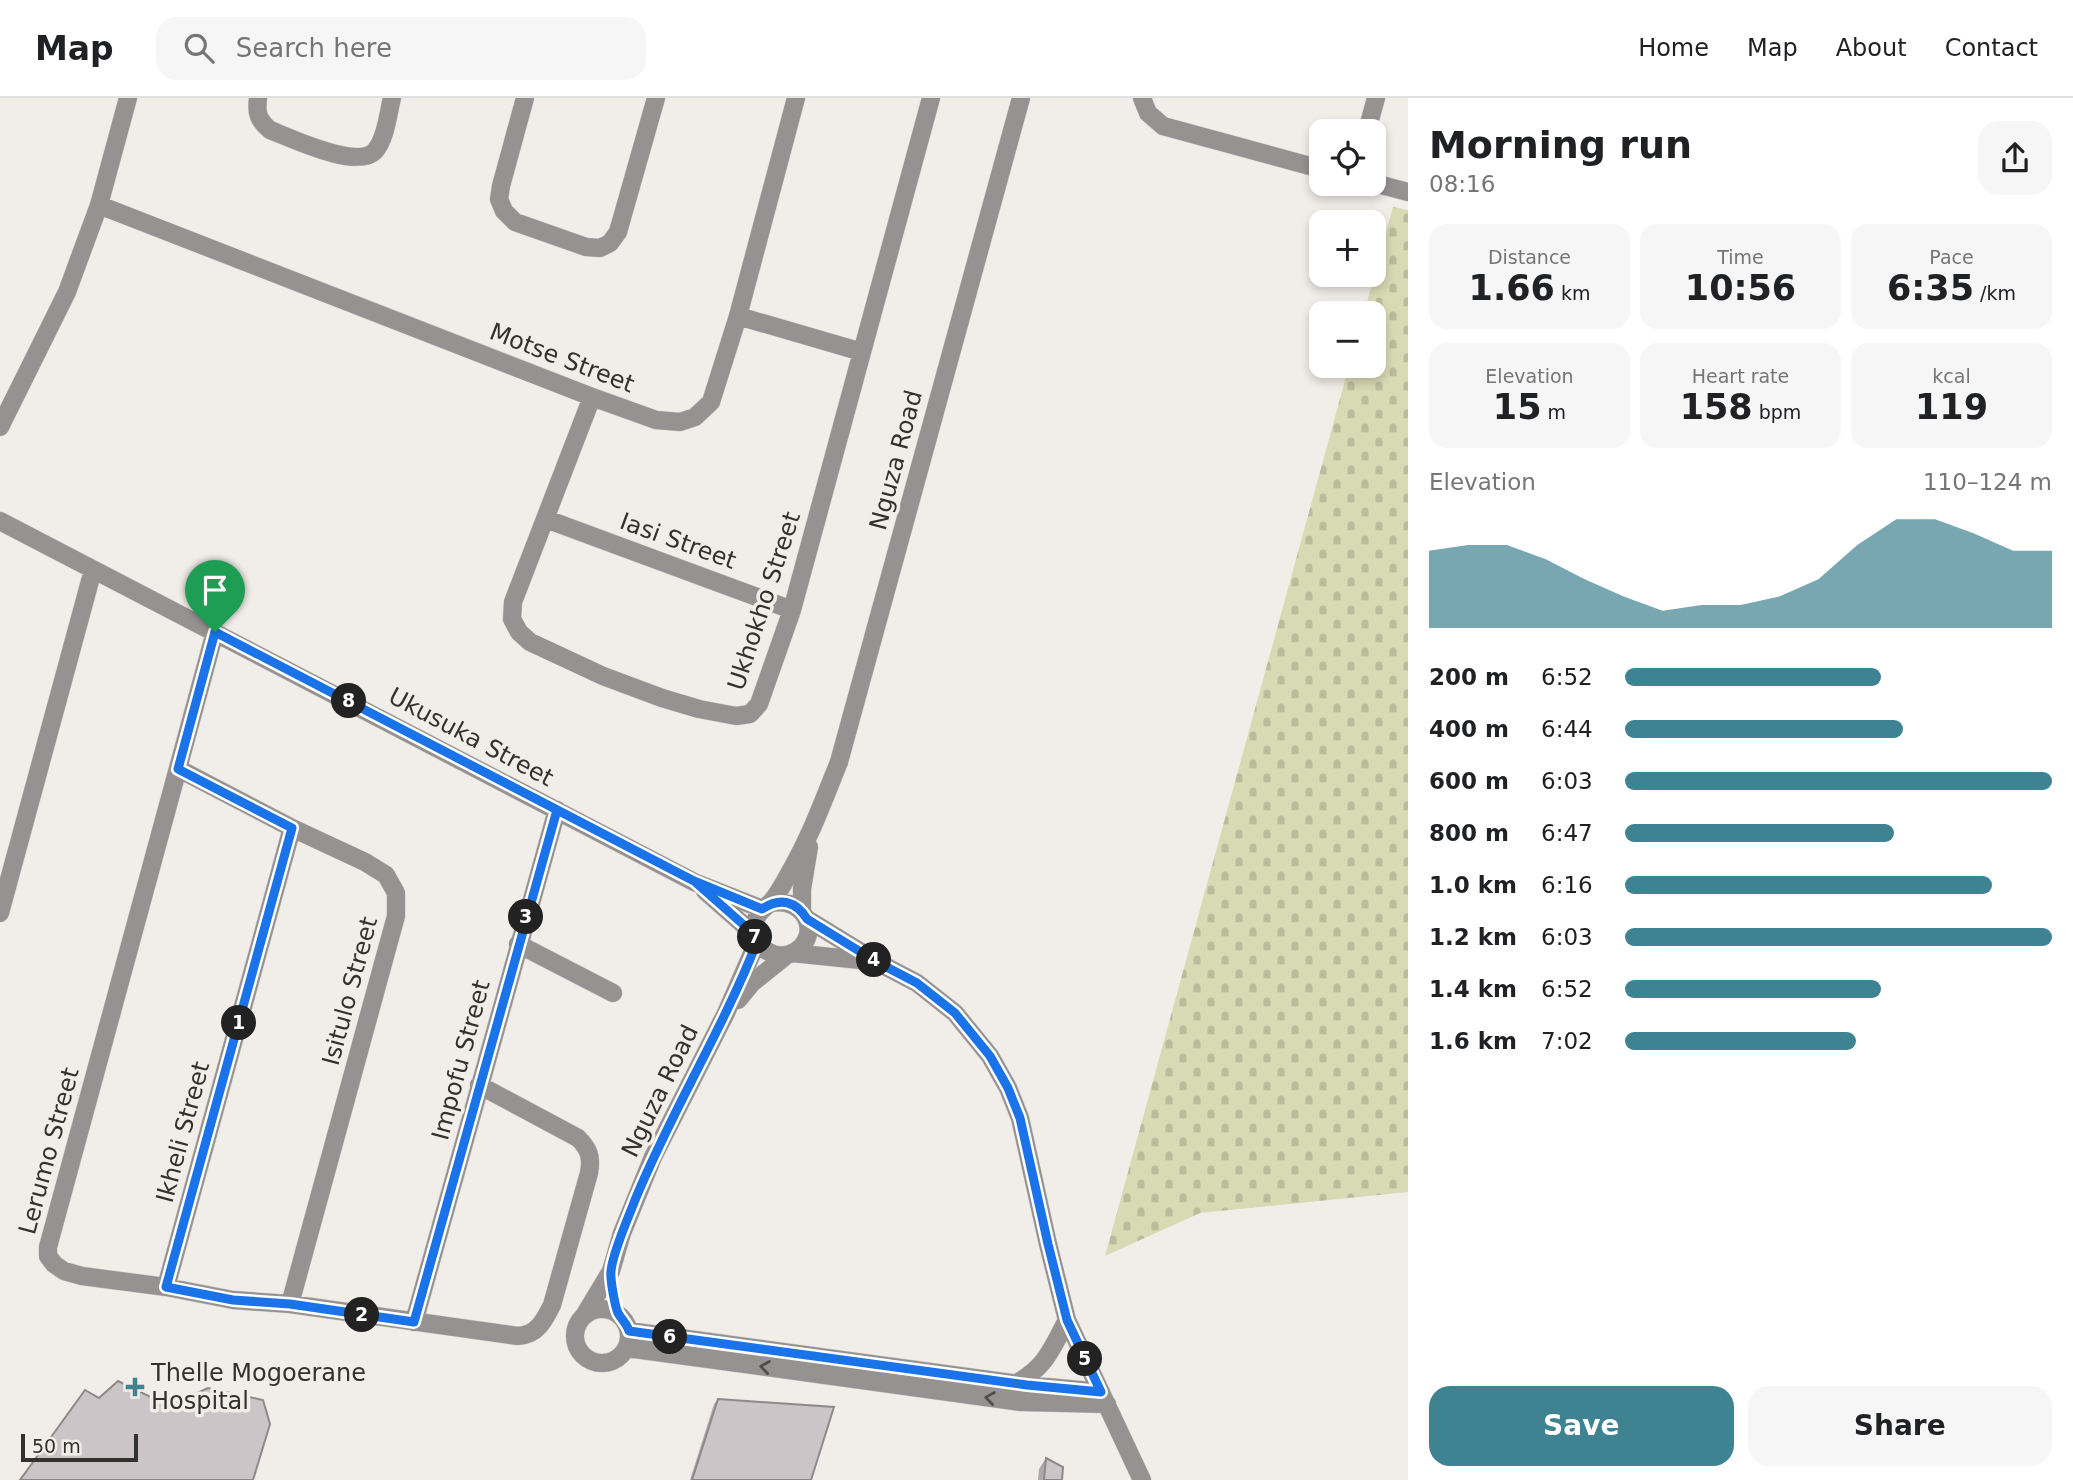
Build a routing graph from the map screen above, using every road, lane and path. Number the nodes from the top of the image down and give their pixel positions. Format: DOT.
graph roads {
  1 [pos="128,98"];
  2 [pos="258,98"];
  3 [pos="392,98"];
  4 [pos="525,98"];
  5 [pos="656,98"];
  6 [pos="796,98"];
  7 [pos="931,98"];
  8 [pos="1021,98"];
  9 [pos="1142,98"];
  10 [pos="1376,98"];
  11 [pos="1370,119"];
  12 [pos="1309,166"];
  13 [pos="1386,186"];
  14 [pos="1408,192"];
  15 [pos="99,205"];
  16 [pos="738,316"];
  17 [pos="862,352"];
  18 [pos="592,397"];
  19 [pos="0,427"];
  20 [pos="546,519"];
  21 [pos="0,522"];
  22 [pos="93,570"];
  23 [pos="792,610"];
  24 [pos="215,632"];
  25 [pos="178,769"];
  26 [pos="557,810"];
  27 [pos="292,828"];
  28 [pos="811,833"];
  29 [pos="694,881"];
  30 [pos="766,906"];
  31 [pos="0,913"];
  32 [pos="804,915"];
  33 [pos="756,938"];
  34 [pos="519,944"];
  35 [pos="789,954"];
  36 [pos="877,962"];
  37 [pos="613,993"];
  38 [pos="726,1013"];
  39 [pos="480,1085"];
  40 [pos="611,1271"];
  41 [pos="166,1287"];
  42 [pos="290,1304"];
  43 [pos="619,1314"];
  44 [pos="584,1316"];
  45 [pos="1067,1320"];
  46 [pos="414,1322"];
  47 [pos="628,1340"];
  48 [pos="1015,1384"];
  49 [pos="1037,1394"];
  50 [pos="1104,1398"];
  51 [pos="1142,1480"];
  1 -- 15 [label="street"];
  2 -- 3 [label="street"];
  4 -- 5 [label="street"];
  6 -- 16 [label="street, Motse Street"];
  7 -- 17 [label="street, Ukhokho Street"];
  8 -- 28 [label="street, Nguza Road"];
  9 -- 12 [label="street"];
  10 -- 11 [label="street"];
  13 -- 14 [label="street"];
  15 -- 18 [label="street, Motse Street"];
  15 -- 19 [label="street"];
  16 -- 17 [label="street"];
  16 -- 18 [label="street, Motse Street"];
  17 -- 23 [label="street, Ukhokho Street"];
  18 -- 20 [label="street, Ukhokho Street"];
  20 -- 23 [label="street, Iasi Street"];
  20 -- 23 [label="street, Ukhokho Street"];
  21 -- 22 [label="street, Ukusuka Street"];
  22 -- 24 [label="street, Ukusuka Street"];
  22 -- 31 [label="street"];
  24 -- 25 [label="street, Lerumo Street"];
  24 -- 26 [label="street, Ukusuka Street"];
  25 -- 27 [label="street, Isitulo Street"];
  25 -- 41 [label="street, Lerumo Street"];
  26 -- 29 [label="street, Ukusuka Street"];
  26 -- 34 [label="street, Impofu Street"];
  27 -- 41 [label="street, Ikheli Street"];
  27 -- 42 [label="street, Isitulo Street"];
  28 -- 30 [label="street, Nguza Road"];
  28 -- 32 [label="street, Nguza Road"];
  29 -- 30 [label="street, Ukusuka Street"];
  29 -- 33 [label="street, Ukusuka Street"];
  30 -- 32 [label="street"];
  30 -- 33 [label="street"];
  32 -- 35 [label="street"];
  32 -- 36 [label="street"];
  33 -- 35 [label="street"];
  33 -- 38 [label="street, Nguza Road"];
  34 -- 37 [label="street"];
  34 -- 39 [label="street, Impofu Street"];
  35 -- 36 [label="street"];
  35 -- 38 [label="street, Nguza Road"];
  36 -- 45 [label="street"];
  38 -- 40 [label="street, Nguza Road"];
  39 -- 46 [label="street, Impofu Street"];
  39 -- 46 [label="street, Lerumo Street"];
  40 -- 43 [label="street, Nguza Road"];
  40 -- 44 [label="street, Nguza Road"];
  41 -- 42 [label="street, Lerumo Street"];
  42 -- 46 [label="street, Lerumo Street"];
  43 -- 44 [label="street"];
  43 -- 47 [label="street"];
  44 -- 47 [label="street"];
  45 -- 48 [label="street"];
  45 -- 50 [label="street"];
  47 -- 48 [label="street"];
  49 -- 47 [label="street, one-way"];
  48 -- 49 [label="street"];
  49 -- 50 [label="street"];
  50 -- 51 [label="street"];
}
